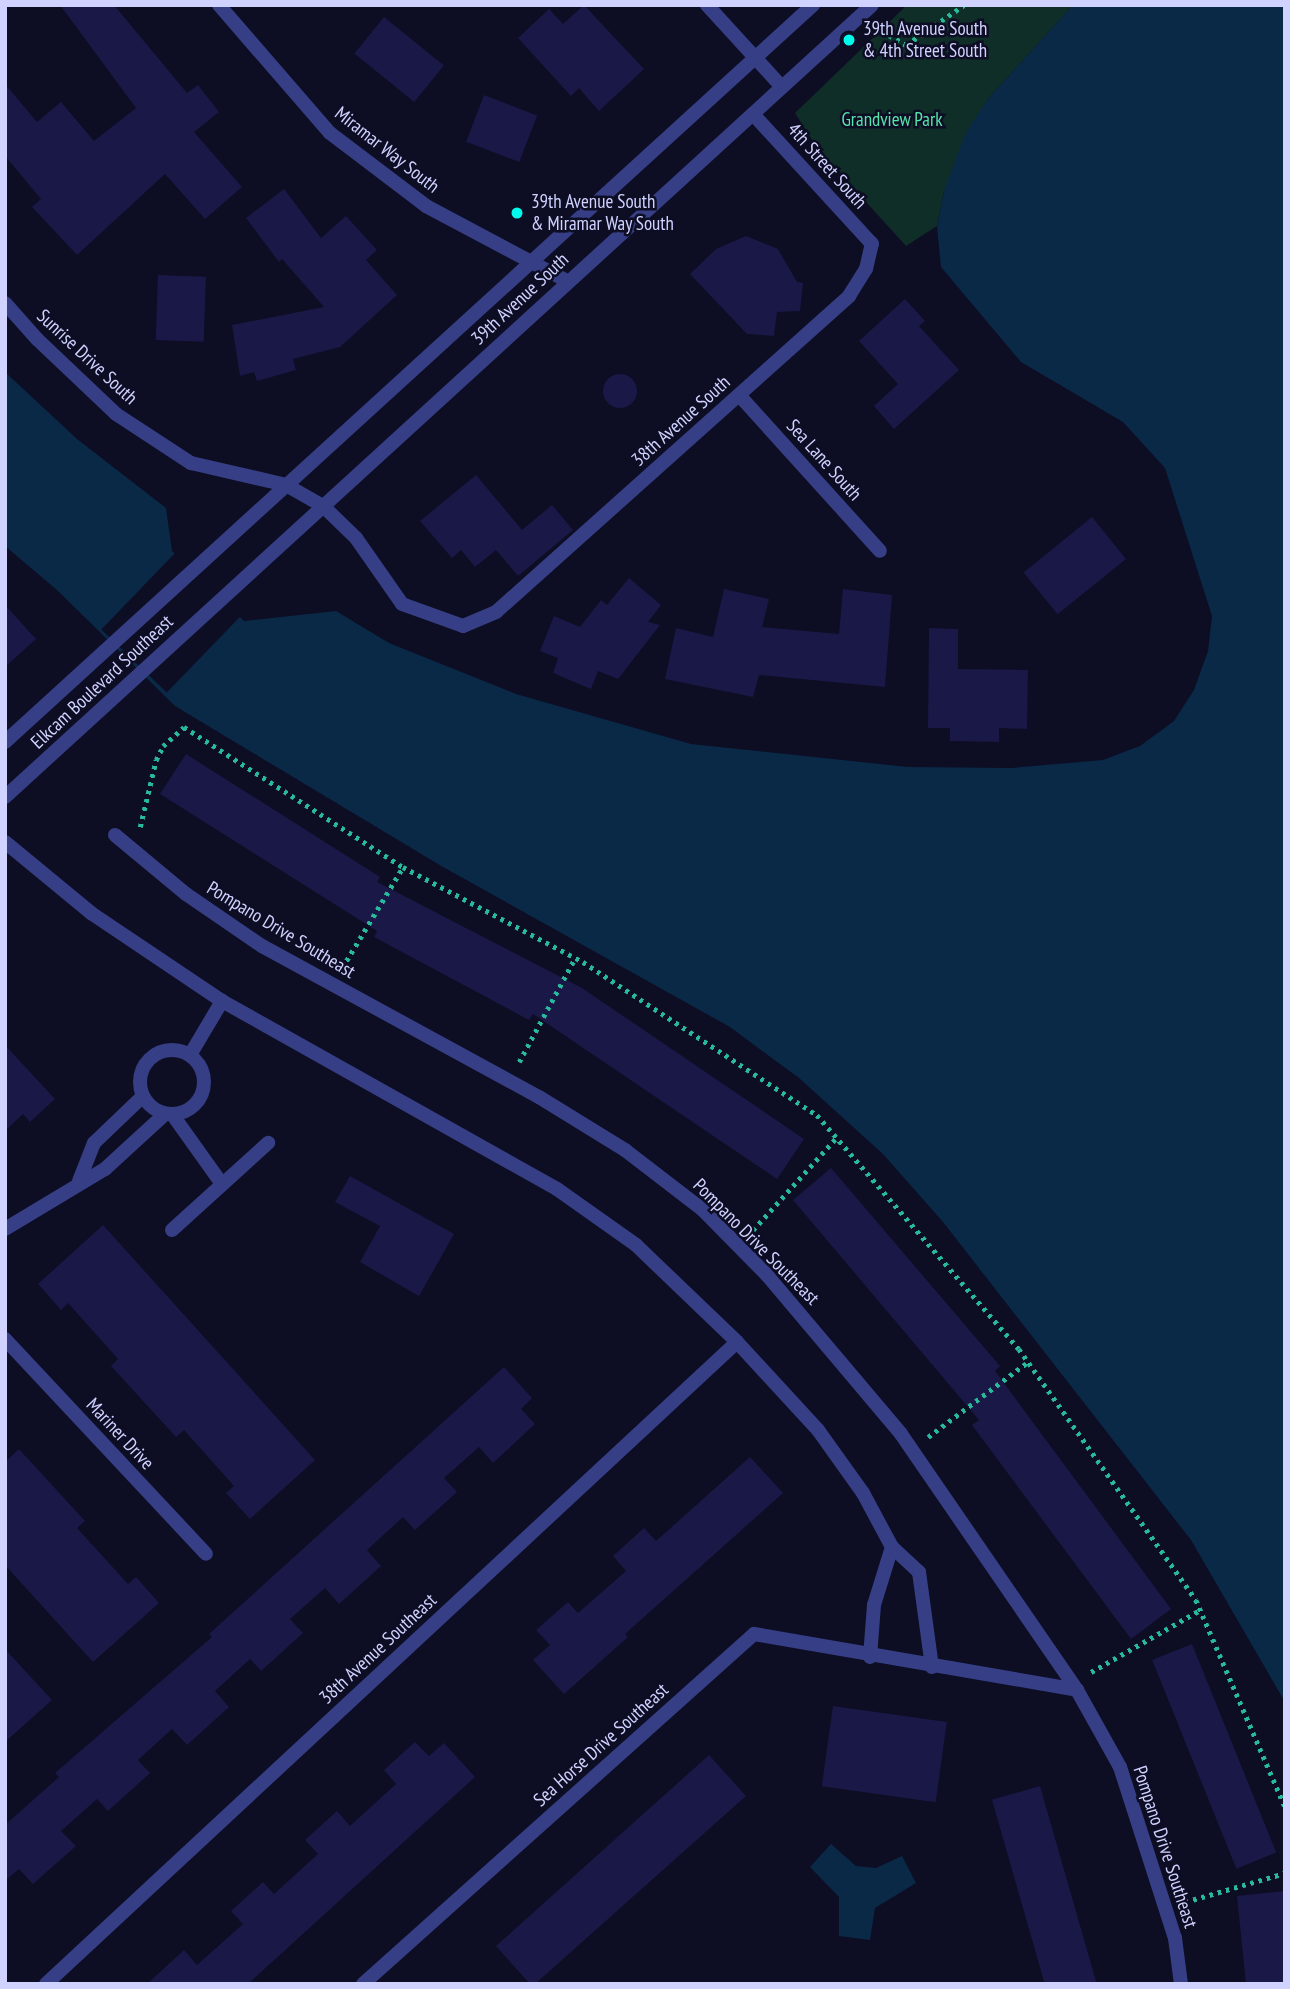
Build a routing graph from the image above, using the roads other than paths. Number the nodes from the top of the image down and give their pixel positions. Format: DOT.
graph roads {
  1 [pos="219,5"];
  2 [pos="706,5"];
  3 [pos="813,5"];
  4 [pos="872,5"];
  5 [pos="755,58"];
  6 [pos="782,88"];
  7 [pos="753,114"];
  8 [pos="872,244"];
  9 [pos="529,262"];
  10 [pos="567,281"];
  11 [pos="5,303"];
  12 [pos="739,395"];
  13 [pos="286,485"];
  14 [pos="323,506"];
  15 [pos="880,551"];
  16 [pos="200,566"];
  17 [pos="226,595"];
  18 [pos="496,612"];
  19 [pos="5,742"];
  20 [pos="5,797"];
  21 [pos="115,835"];
  22 [pos="5,842"];
  23 [pos="222,1000"];
  24 [pos="190,1055"];
  25 [pos="143,1096"];
  26 [pos="169,1114"];
  27 [pos="268,1143"];
  28 [pos="79,1181"];
  29 [pos="222,1184"];
  30 [pos="5,1229"];
  31 [pos="172,1230"];
  32 [pos="5,1339"];
  33 [pos="737,1342"];
  34 [pos="892,1547"];
  35 [pos="206,1554"];
  36 [pos="870,1657"];
  37 [pos="932,1667"];
  38 [pos="1074,1687"];
  39 [pos="46,1984"];
  40 [pos="363,1984"];
  41 [pos="1181,1984"];
  1 -- 9 [label="street, Miramar Way South"];
  2 -- 5 [label="street"];
  3 -- 5 [label="street, 39th Avenue South"];
  4 -- 6 [label="street, 39th Avenue South"];
  5 -- 6 [label="street"];
  5 -- 9 [label="street, 39th Avenue South"];
  6 -- 7 [label="street, 39th Avenue South"];
  7 -- 8 [label="street, 4th Street South"];
  7 -- 10 [label="street, 39th Avenue South"];
  8 -- 12 [label="street, 38th Avenue South"];
  9 -- 10 [label="street, Miramar Way South"];
  9 -- 13 [label="street, 39th Avenue South"];
  10 -- 14 [label="street, 39th Avenue South"];
  11 -- 13 [label="street, Sunrise Drive South"];
  12 -- 15 [label="street, Sea Lane South"];
  12 -- 18 [label="street, 38th Avenue South"];
  13 -- 14 [label="street, Sunrise Drive South"];
  13 -- 16 [label="street, 39th Avenue South"];
  14 -- 17 [label="street, 39th Avenue South"];
  14 -- 18 [label="street, Sunrise Drive South"];
  16 -- 19 [label="street, Elkcam Boulevard Southeast"];
  17 -- 20 [label="street, Elkcam Boulevard Southeast"];
  21 -- 38 [label="street, Pompano Drive Southeast"];
  22 -- 23 [label="street"];
  23 -- 24 [label="street"];
  23 -- 33 [label="street"];
  24 -- 25 [label="street"];
  24 -- 26 [label="street"];
  25 -- 26 [label="street"];
  25 -- 28 [label="street"];
  26 -- 28 [label="street"];
  26 -- 29 [label="street"];
  27 -- 29 [label="street"];
  28 -- 30 [label="street"];
  29 -- 31 [label="street"];
  32 -- 35 [label="street, Mariner Drive"];
  33 -- 34 [label="street"];
  33 -- 39 [label="street, 38th Avenue Southeast"];
  34 -- 36 [label="street"];
  34 -- 37 [label="street"];
  36 -- 37 [label="street, Sea Horse Drive Southeast"];
  36 -- 40 [label="street, Sea Horse Drive Southeast"];
  37 -- 38 [label="street"];
  38 -- 41 [label="street, Pompano Drive Southeast"];
}
